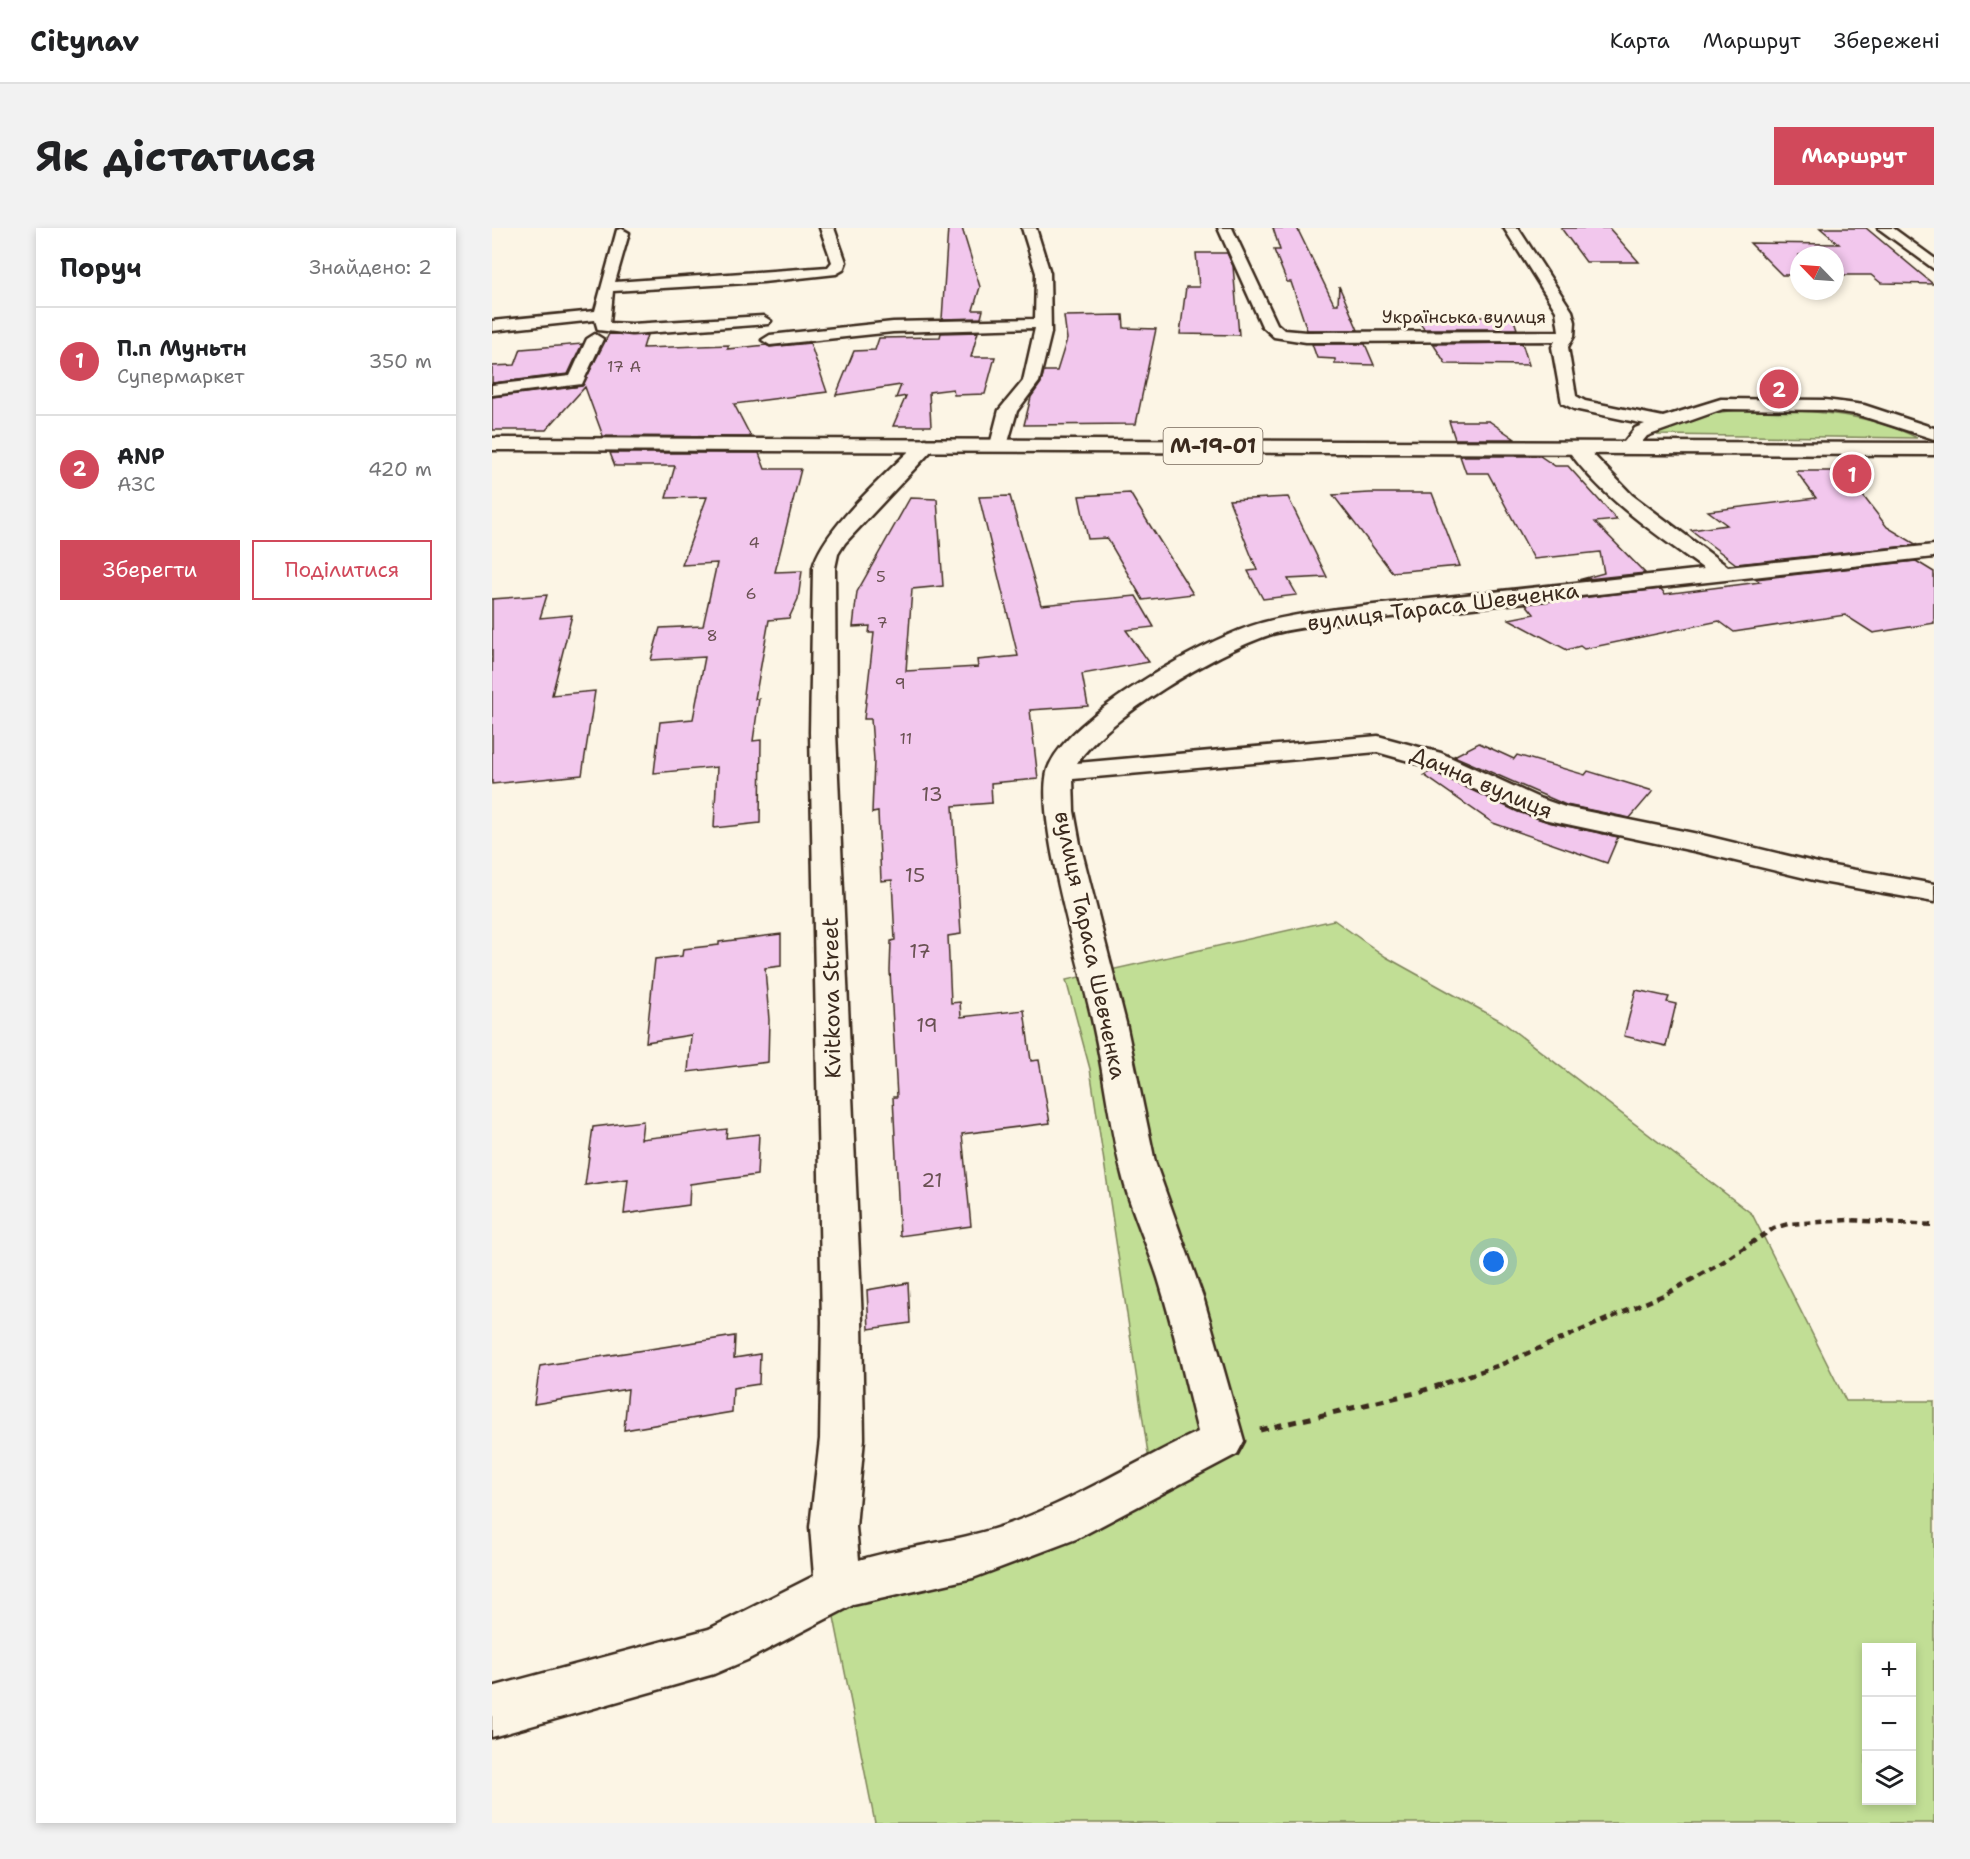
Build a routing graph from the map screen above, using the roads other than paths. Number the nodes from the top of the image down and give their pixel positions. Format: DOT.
graph roads {
  1 [pos="827,228"];
  2 [pos="1029,228"];
  3 [pos="1225,228"];
  4 [pos="1511,228"];
  5 [pos="1885,228"];
  6 [pos="622,233"];
  7 [pos="1934,265"];
  8 [pos="608,286"];
  9 [pos="603,315"];
  10 [pos="763,321"];
  11 [pos="1044,323"];
  12 [pos="492,326"];
  13 [pos="1566,336"];
  14 [pos="596,339"];
  15 [pos="770,340"];
  16 [pos="492,390"];
  17 [pos="1664,423"];
  18 [pos="1934,434"];
  19 [pos="492,444"];
  20 [pos="926,445"];
  21 [pos="999,445"];
  22 [pos="1575,447"];
  23 [pos="1635,448"];
  24 [pos="1934,449"];
  25 [pos="1934,551"];
  26 [pos="1724,574"];
  27 [pos="1060,772"];
  28 [pos="1934,893"];
  29 [pos="840,1588"];
  30 [pos="492,1712"];
  1 -- 8 [label="street"];
  2 -- 11 [label="street"];
  3 -- 13 [label="street, Українська вулиця"];
  4 -- 13 [label="street, Українська вулиця"];
  5 -- 7 [label="street"];
  6 -- 8 [label="street"];
  8 -- 9 [label="street"];
  9 -- 10 [label="street"];
  9 -- 12 [label="street"];
  11 -- 15 [label="street"];
  11 -- 21 [label="street"];
  13 -- 17 [label="street"];
  14 -- 16 [label="street"];
  17 -- 18 [label="street"];
  17 -- 23 [label="street"];
  19 -- 20 [label="street, М-19-01"];
  20 -- 21 [label="street, М-19-01"];
  20 -- 29 [label="street, Kvitkova Street"];
  21 -- 22 [label="street, М-19-01"];
  22 -- 23 [label="street, М-19-01"];
  22 -- 26 [label="street"];
  23 -- 24 [label="street, М-19-01"];
  25 -- 26 [label="street, вулиця Тараса Шевченка"];
  26 -- 27 [label="street, вулиця Тараса Шевченка"];
  27 -- 28 [label="street, Дачна вулиця"];
  27 -- 29 [label="street, вулиця Тараса Шевченка"];
  29 -- 30 [label="street"];
}
